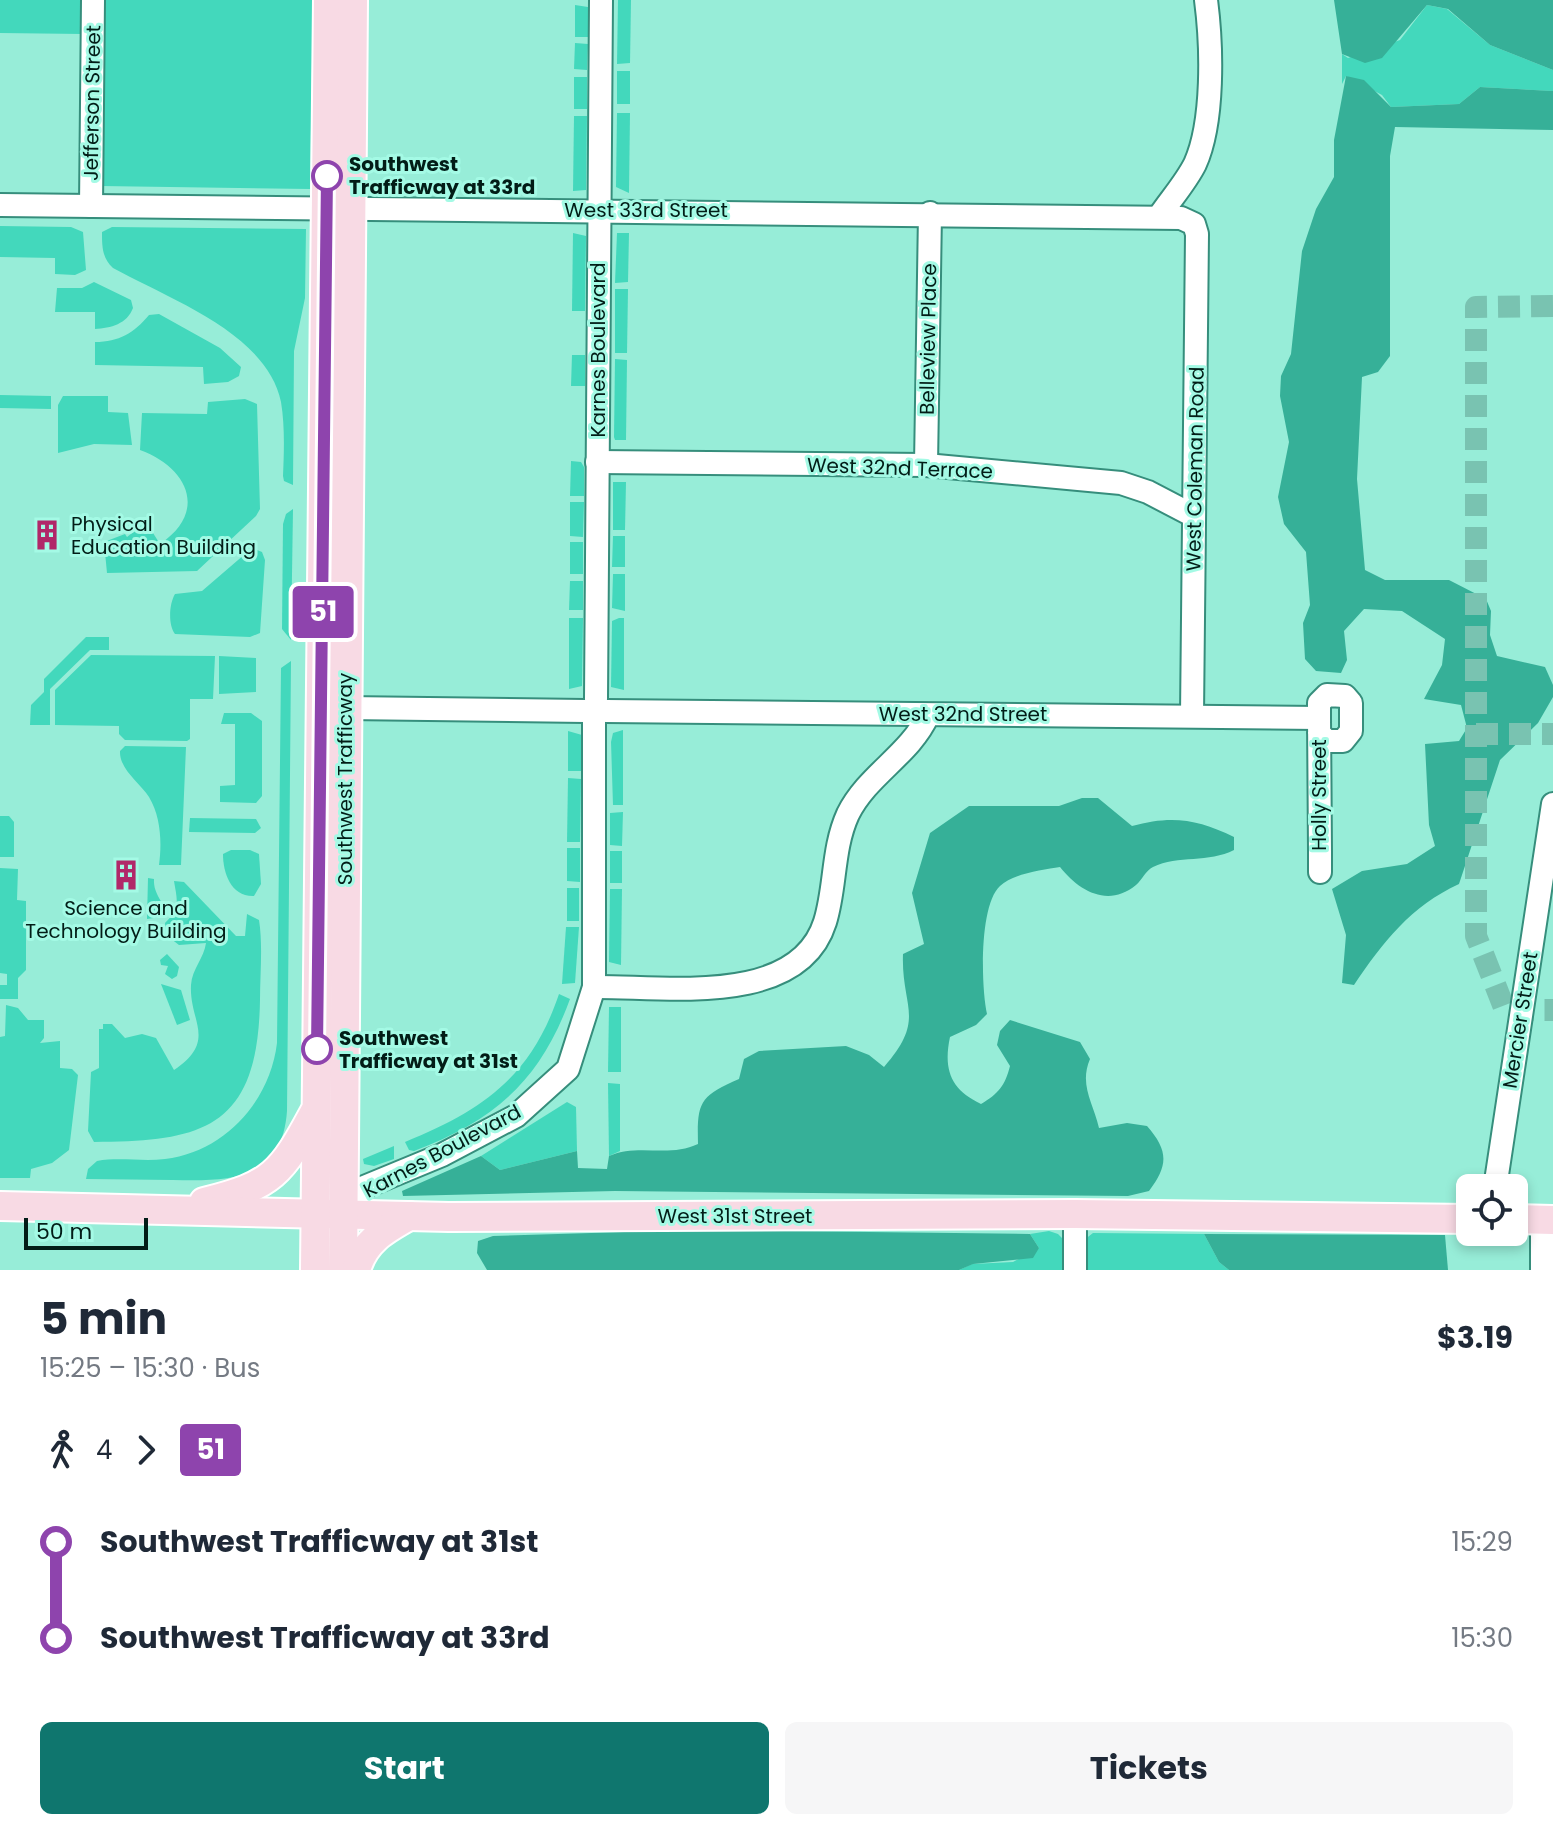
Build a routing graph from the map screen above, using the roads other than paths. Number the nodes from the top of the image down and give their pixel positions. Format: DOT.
graph roads {
  1 [pos="93,0"];
  2 [pos="328,0"];
  3 [pos="353,0"];
  4 [pos="601,0"];
  5 [pos="1206,0"];
  6 [pos="0,205"];
  7 [pos="91,206"];
  8 [pos="338,208"];
  9 [pos="600,210"];
  10 [pos="930,213"];
  11 [pos="1160,215"];
  12 [pos="1194,224"];
  13 [pos="597,462"];
  14 [pos="926,465"];
  15 [pos="1194,516"];
  16 [pos="346,708"];
  17 [pos="595,710"];
  18 [pos="928,715"];
  19 [pos="1192,715"];
  20 [pos="1319,725"];
  21 [pos="1553,804"];
  22 [pos="1320,872"];
  23 [pos="594,987"];
  24 [pos="317,1109"];
  25 [pos="1497,1174"];
  26 [pos="0,1206"];
  27 [pos="172,1210"];
  28 [pos="1075,1214"];
  29 [pos="409,1216"];
  30 [pos="1456,1219"];
  31 [pos="1528,1219"];
  32 [pos="1548,1220"];
  33 [pos="325,1223"];
  34 [pos="315,1270"];
  35 [pos="343,1270"];
  36 [pos="356,1270"];
  37 [pos="1075,1270"];
  38 [pos="1542,1270"];
  1 -- 7 [label="street, Jefferson Street"];
  2 -- 8 [label="main road, Southwest Trafficway"];
  3 -- 8 [label="main road, Southwest Trafficway"];
  4 -- 9 [label="street, Karnes Boulevard"];
  5 -- 11 [label="street"];
  6 -- 7 [label="street, West 33rd Street"];
  7 -- 8 [label="street, West 33rd Street"];
  8 -- 9 [label="street, West 33rd Street"];
  8 -- 16 [label="main road, Southwest Trafficway"];
  8 -- 24 [label="main road, Southwest Trafficway"];
  9 -- 10 [label="street, West 33rd Street"];
  9 -- 13 [label="street, Karnes Boulevard"];
  10 -- 11 [label="street, West 33rd Street"];
  10 -- 14 [label="street, Belleview Place"];
  11 -- 12 [label="street, West 33rd Street"];
  12 -- 15 [label="street, West Coleman Road"];
  13 -- 14 [label="street, West 32nd Terrace"];
  13 -- 17 [label="street, Karnes Boulevard"];
  14 -- 15 [label="street, West 32nd Terrace"];
  15 -- 19 [label="street, West Coleman Road"];
  16 -- 17 [label="street, West 32nd Street"];
  16 -- 33 [label="main road, Southwest Trafficway"];
  17 -- 18 [label="street, West 32nd Street"];
  17 -- 23 [label="street, Karnes Boulevard"];
  18 -- 19 [label="street, West 32nd Street"];
  18 -- 23 [label="street"];
  19 -- 20 [label="street, West 32nd Street"];
  20 -- 22 [label="street, Holly Street"];
  21 -- 25 [label="street, Mercier Street"];
  23 -- 33 [label="street, Karnes Boulevard"];
  24 -- 27 [label="main road"];
  24 -- 33 [label="main road, Southwest Trafficway"];
  26 -- 27 [label="main road, West 31st Street"];
  27 -- 33 [label="main road, West 31st Street"];
  28 -- 29 [label="main road, West 31st Street"];
  28 -- 30 [label="main road, West 31st Street"];
  28 -- 37 [label="street"];
  29 -- 33 [label="main road, West 31st Street"];
  29 -- 36 [label="main road"];
  31 -- 32 [label="main road"];
  32 -- 38 [label="street"];
  33 -- 34 [label="main road, Southwest Trafficway"];
  33 -- 35 [label="main road, Southwest Trafficway"];
}
